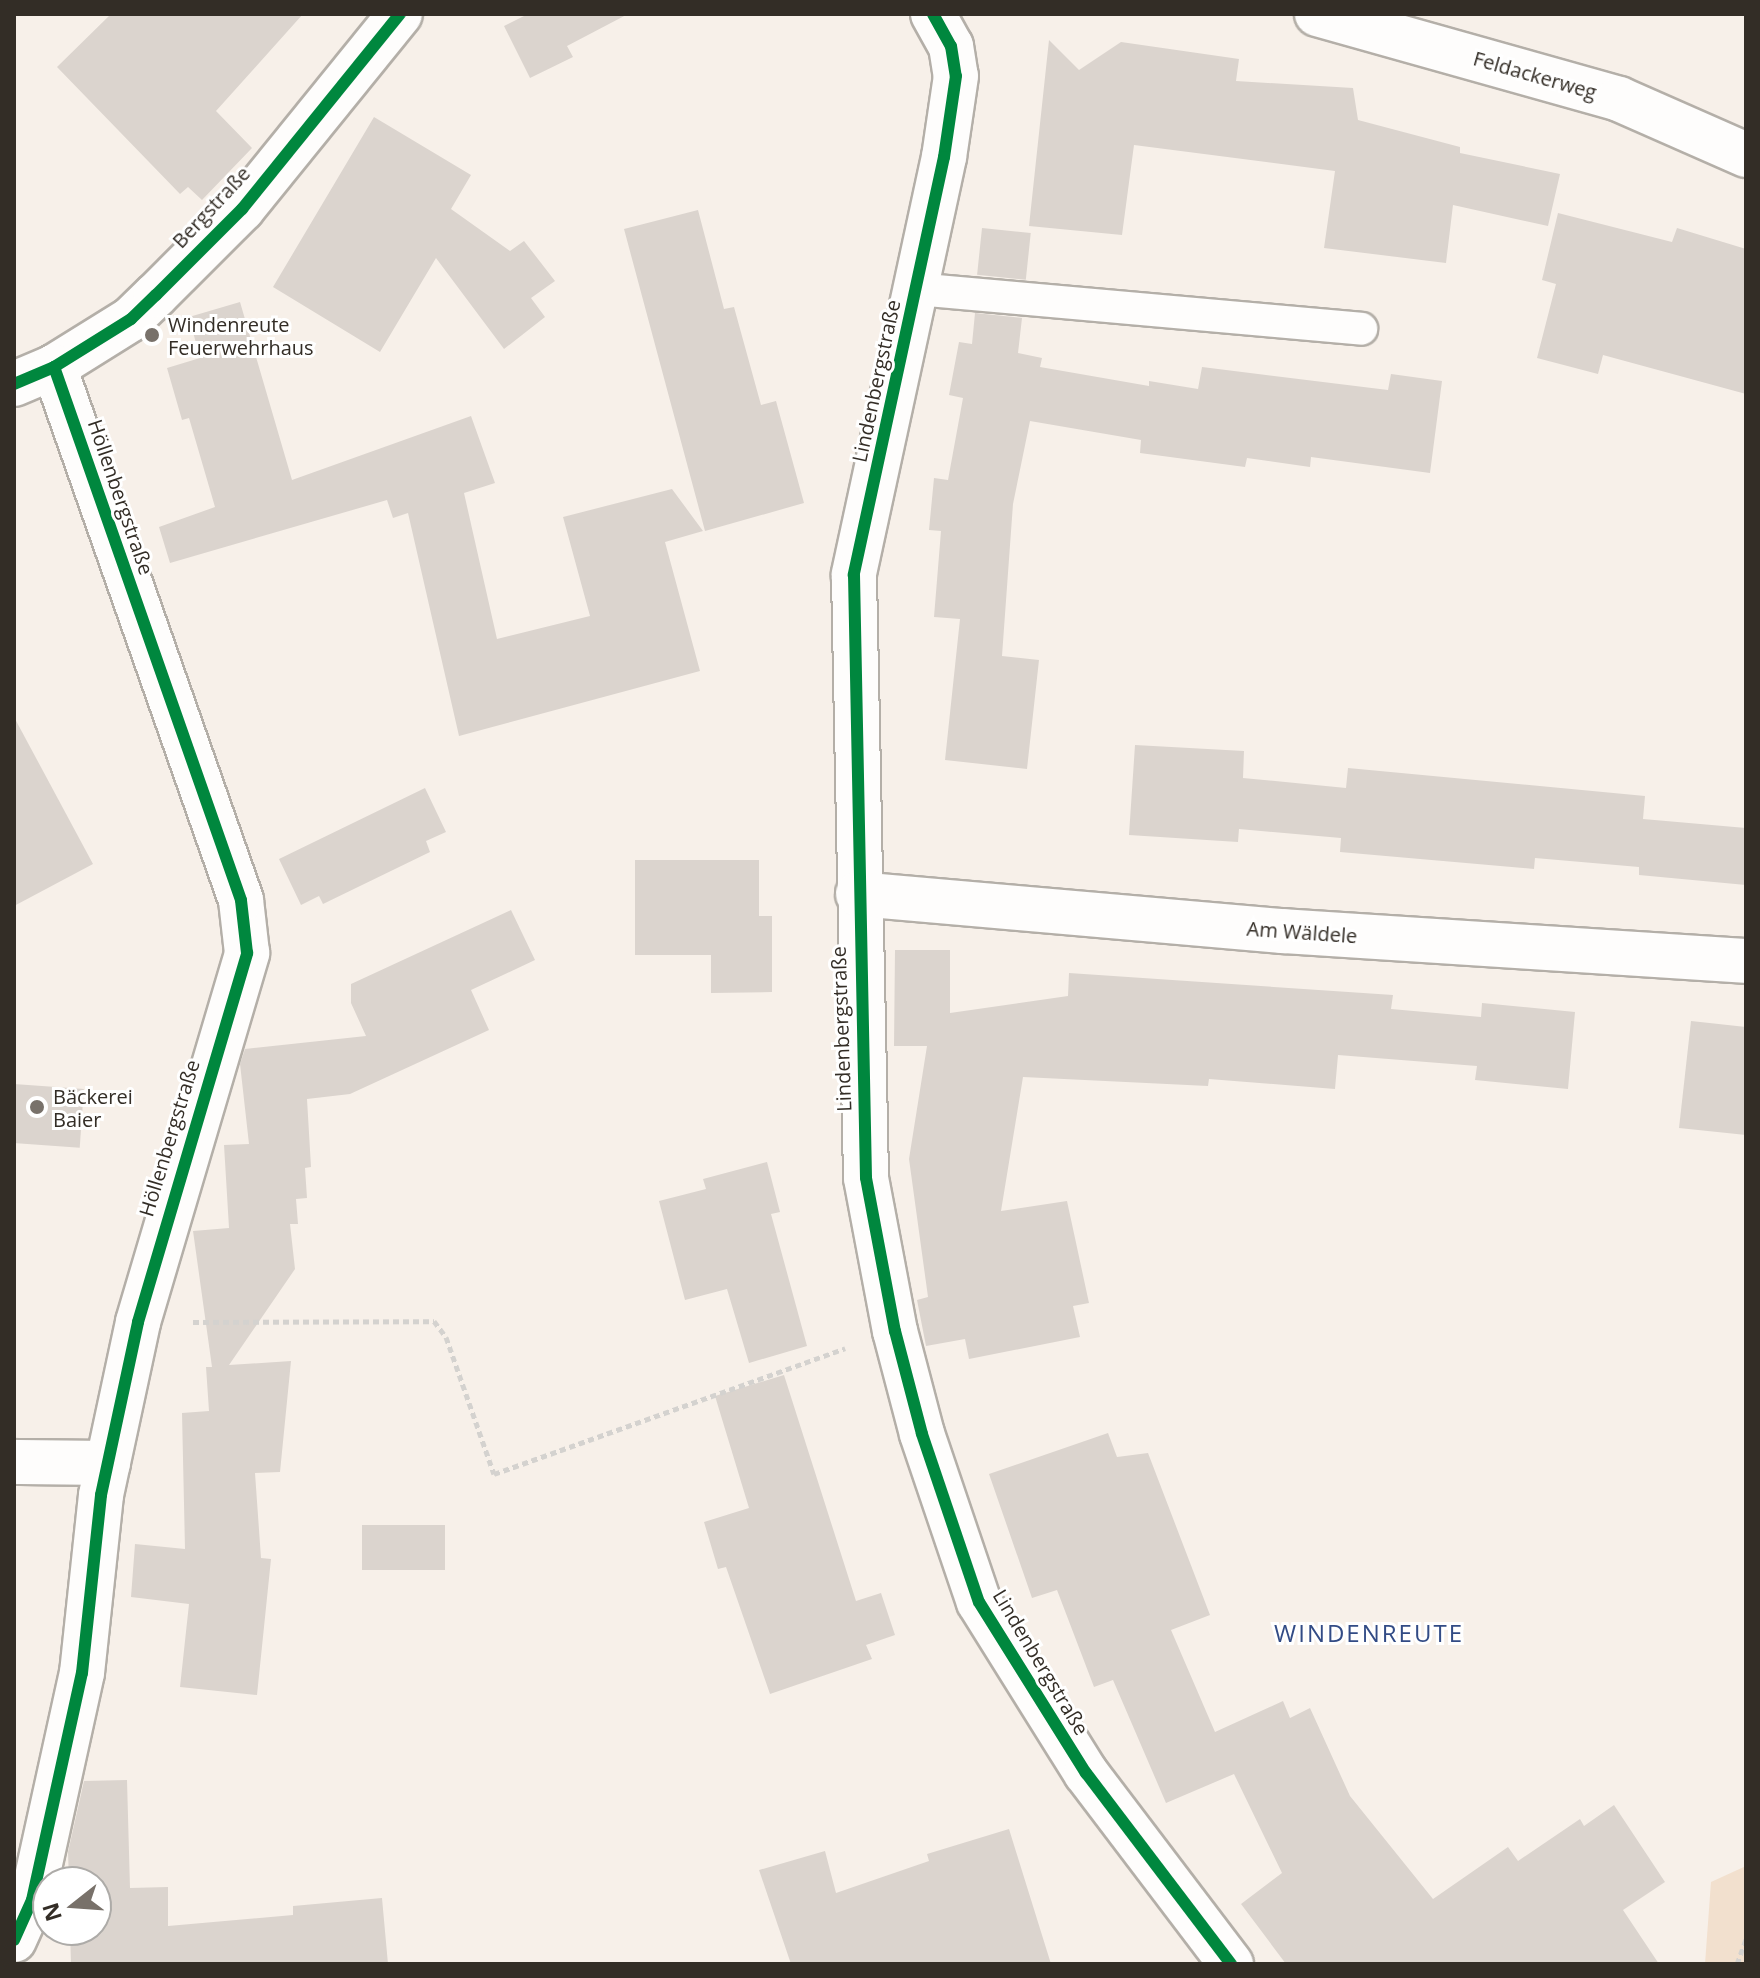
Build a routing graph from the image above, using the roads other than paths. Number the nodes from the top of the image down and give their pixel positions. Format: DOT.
graph roads {
  1 [pos="400,14"];
  2 [pos="1317,14"];
  3 [pos="939,15"];
  4 [pos="1746,155"];
  5 [pos="916,289"];
  6 [pos="1361,329"];
  7 [pos="54,367"];
  8 [pos="14,384"];
  9 [pos="858,894"];
  10 [pos="1746,961"];
  11 [pos="14,1462"];
  12 [pos="108,1463"];
  13 [pos="14,1940"];
  14 [pos="1231,1964"];
  1 -- 7 [label="street, Bergstraße"];
  2 -- 4 [label="street, Feldackerweg"];
  3 -- 5 [label="street, Lindenbergstraße"];
  5 -- 6 [label="lane, Lindenbergstraße"];
  5 -- 9 [label="street, Lindenbergstraße"];
  7 -- 8 [label="street, Bergstraße"];
  7 -- 12 [label="street, Höllenbergstraße"];
  9 -- 10 [label="street, Am Wäldele"];
  9 -- 14 [label="street, Lindenbergstraße"];
  11 -- 12 [label="street"];
  12 -- 13 [label="street, Höllenbergstraße"];
}
